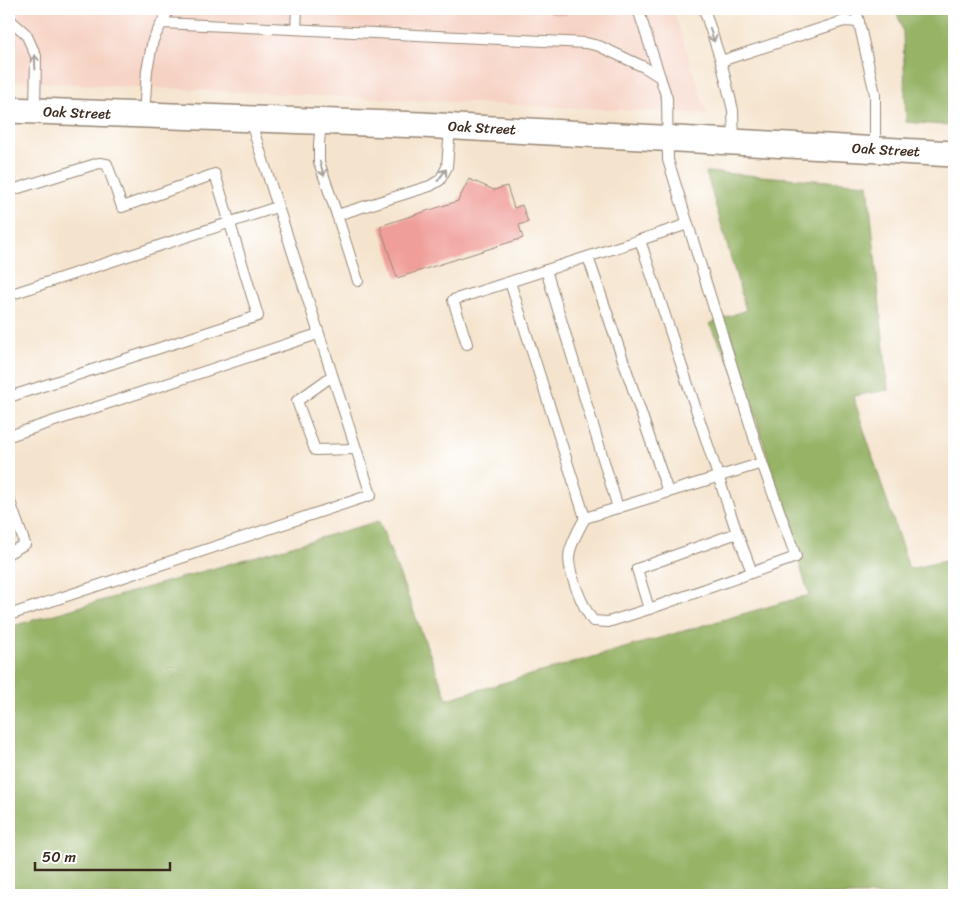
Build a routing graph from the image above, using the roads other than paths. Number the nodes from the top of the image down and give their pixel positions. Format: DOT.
graph roads {
  1 [pos="170,9"];
  2 [pos="297,9"];
  3 [pos="638,9"];
  4 [pos="704,9"];
  5 [pos="856,9"];
  6 [pos="9,19"];
  7 [pos="162,22"];
  8 [pos="859,22"];
  9 [pos="296,29"];
  10 [pos="721,61"];
  11 [pos="660,77"];
  12 [pos="9,110"];
  13 [pos="35,111"];
  14 [pos="144,115"];
  15 [pos="249,119"];
  16 [pos="321,121"];
  17 [pos="450,127"];
  18 [pos="668,138"];
  19 [pos="734,142"];
  20 [pos="876,149"];
  21 [pos="954,154"];
  22 [pos="9,190"];
  23 [pos="278,206"];
  24 [pos="337,215"];
  25 [pos="229,222"];
  26 [pos="688,224"];
  27 [pos="640,240"];
  28 [pos="588,256"];
  29 [pos="546,270"];
  30 [pos="358,281"];
  31 [pos="510,282"];
  32 [pos="9,295"];
  33 [pos="318,334"];
  34 [pos="467,344"];
  35 [pos="332,376"];
  36 [pos="9,397"];
  37 [pos="9,436"];
  38 [pos="356,449"];
  39 [pos="762,463"];
  40 [pos="718,477"];
  41 [pos="668,492"];
  42 [pos="9,500"];
  43 [pos="618,508"];
  44 [pos="585,518"];
  45 [pos="737,533"];
  46 [pos="9,553"];
  47 [pos="752,572"];
  48 [pos="649,609"];
  49 [pos="9,611"];
  1 -- 7 [label="lane"];
  2 -- 9 [label="lane"];
  3 -- 11 [label="lane"];
  4 -- 10 [label="lane, one-way"];
  5 -- 8 [label="lane"];
  13 -- 6 [label="lane, one-way"];
  7 -- 9 [label="lane"];
  7 -- 14 [label="lane"];
  8 -- 10 [label="lane"];
  8 -- 20 [label="lane"];
  9 -- 11 [label="lane"];
  10 -- 19 [label="lane"];
  11 -- 18 [label="lane"];
  12 -- 13 [label="street, Oak Street"];
  13 -- 14 [label="street, Oak Street"];
  14 -- 15 [label="street, Oak Street"];
  15 -- 16 [label="street, Oak Street"];
  15 -- 23 [label="lane"];
  16 -- 17 [label="street, Oak Street"];
  16 -- 24 [label="lane, one-way"];
  17 -- 18 [label="street, Oak Street"];
  24 -- 17 [label="lane, one-way"];
  18 -- 19 [label="street, Oak Street"];
  18 -- 26 [label="lane"];
  19 -- 20 [label="street, Oak Street"];
  20 -- 21 [label="street, Oak Street"];
  22 -- 25 [label="lane"];
  23 -- 25 [label="lane"];
  23 -- 33 [label="lane"];
  24 -- 30 [label="lane"];
  25 -- 32 [label="lane"];
  25 -- 36 [label="lane"];
  26 -- 27 [label="lane"];
  26 -- 39 [label="lane"];
  27 -- 28 [label="lane"];
  27 -- 40 [label="lane"];
  28 -- 29 [label="lane"];
  28 -- 41 [label="lane"];
  29 -- 31 [label="lane"];
  29 -- 43 [label="lane"];
  31 -- 34 [label="lane"];
  31 -- 44 [label="lane"];
  33 -- 35 [label="lane"];
  33 -- 37 [label="lane"];
  35 -- 38 [label="lane"];
  35 -- 38 [label="lane"];
  38 -- 49 [label="lane"];
  39 -- 40 [label="lane"];
  39 -- 47 [label="lane"];
  40 -- 41 [label="lane"];
  40 -- 45 [label="lane"];
  41 -- 43 [label="lane"];
  42 -- 46 [label="lane"];
  43 -- 44 [label="lane"];
  44 -- 48 [label="lane"];
  45 -- 47 [label="lane"];
  45 -- 48 [label="lane"];
  47 -- 48 [label="lane"];
}
